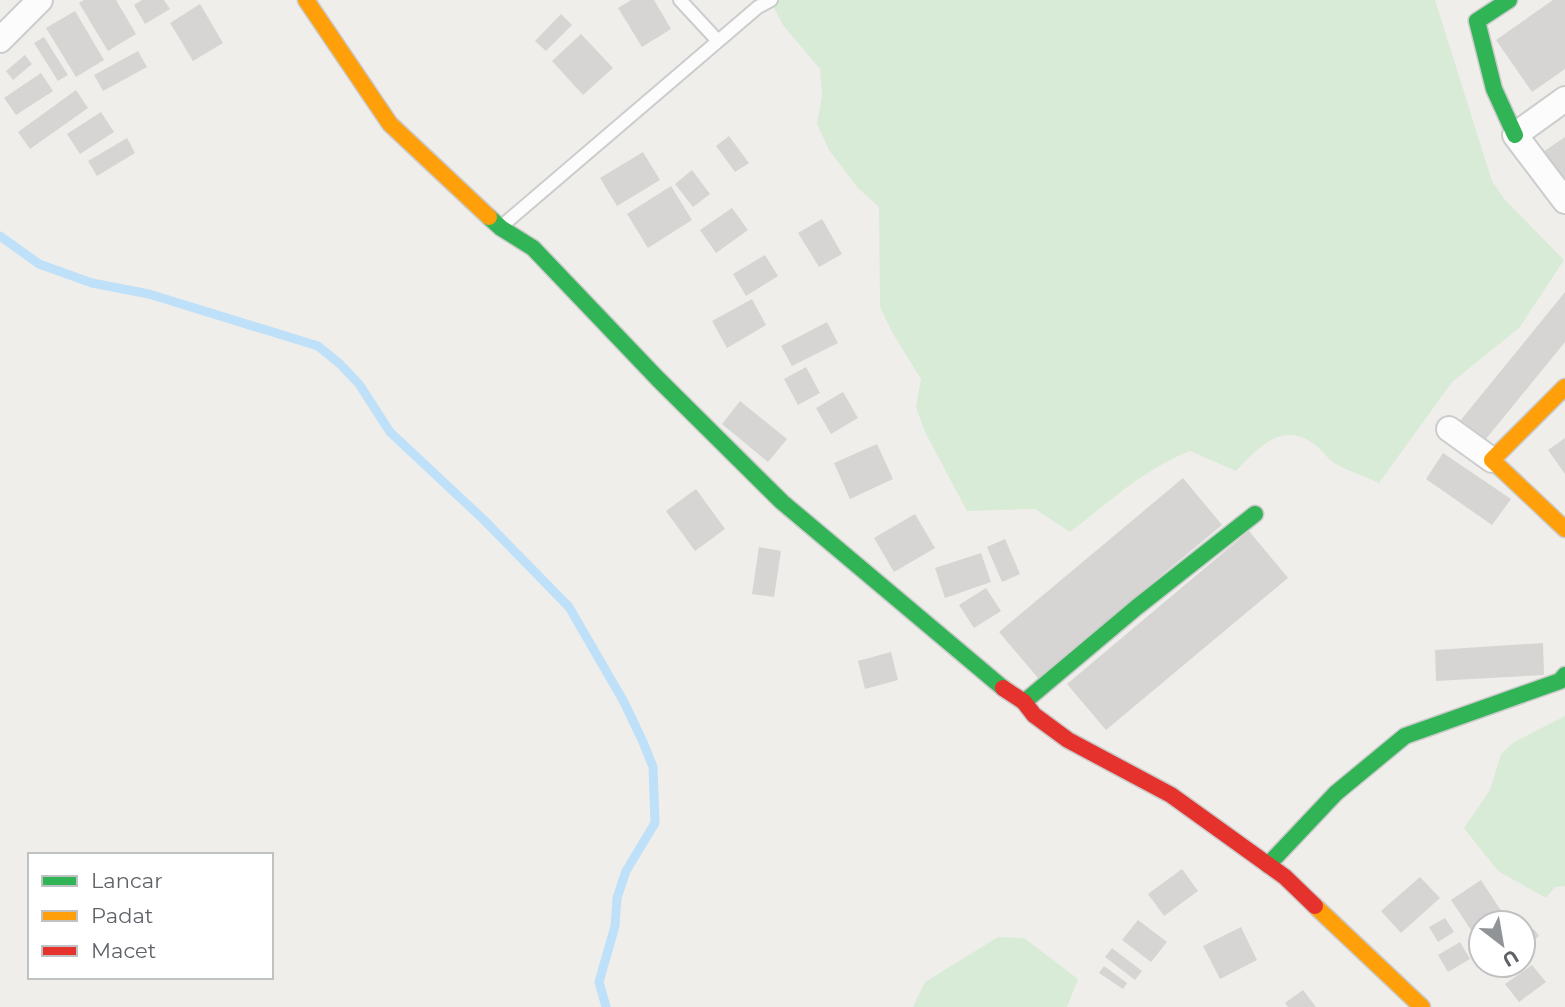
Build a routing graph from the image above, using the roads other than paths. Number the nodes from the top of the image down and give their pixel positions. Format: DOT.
graph roads {
  1 [pos="40,0"];
  2 [pos="306,0"];
  3 [pos="680,0"];
  4 [pos="1509,0"];
  5 [pos="768,1"];
  6 [pos="1473,10"];
  7 [pos="0,40"];
  8 [pos="718,41"];
  9 [pos="1565,99"];
  10 [pos="1515,135"];
  11 [pos="1565,201"];
  12 [pos="501,228"];
  13 [pos="1565,387"];
  14 [pos="1449,429"];
  15 [pos="1492,460"];
  16 [pos="1255,514"];
  17 [pos="1565,529"];
  18 [pos="1565,675"];
  19 [pos="1024,702"];
  20 [pos="1268,865"];
  21 [pos="1422,1007"];
  1 -- 7 [label="street"];
  2 -- 12 [label="street"];
  3 -- 8 [label="lane"];
  4 -- 6 [label="street"];
  5 -- 8 [label="lane"];
  6 -- 10 [label="street"];
  8 -- 12 [label="lane"];
  9 -- 10 [label="street"];
  10 -- 11 [label="street"];
  12 -- 19 [label="street"];
  13 -- 15 [label="street"];
  14 -- 15 [label="street"];
  15 -- 17 [label="street"];
  16 -- 19 [label="street"];
  18 -- 20 [label="street"];
  19 -- 20 [label="street"];
  20 -- 21 [label="street"];
}
